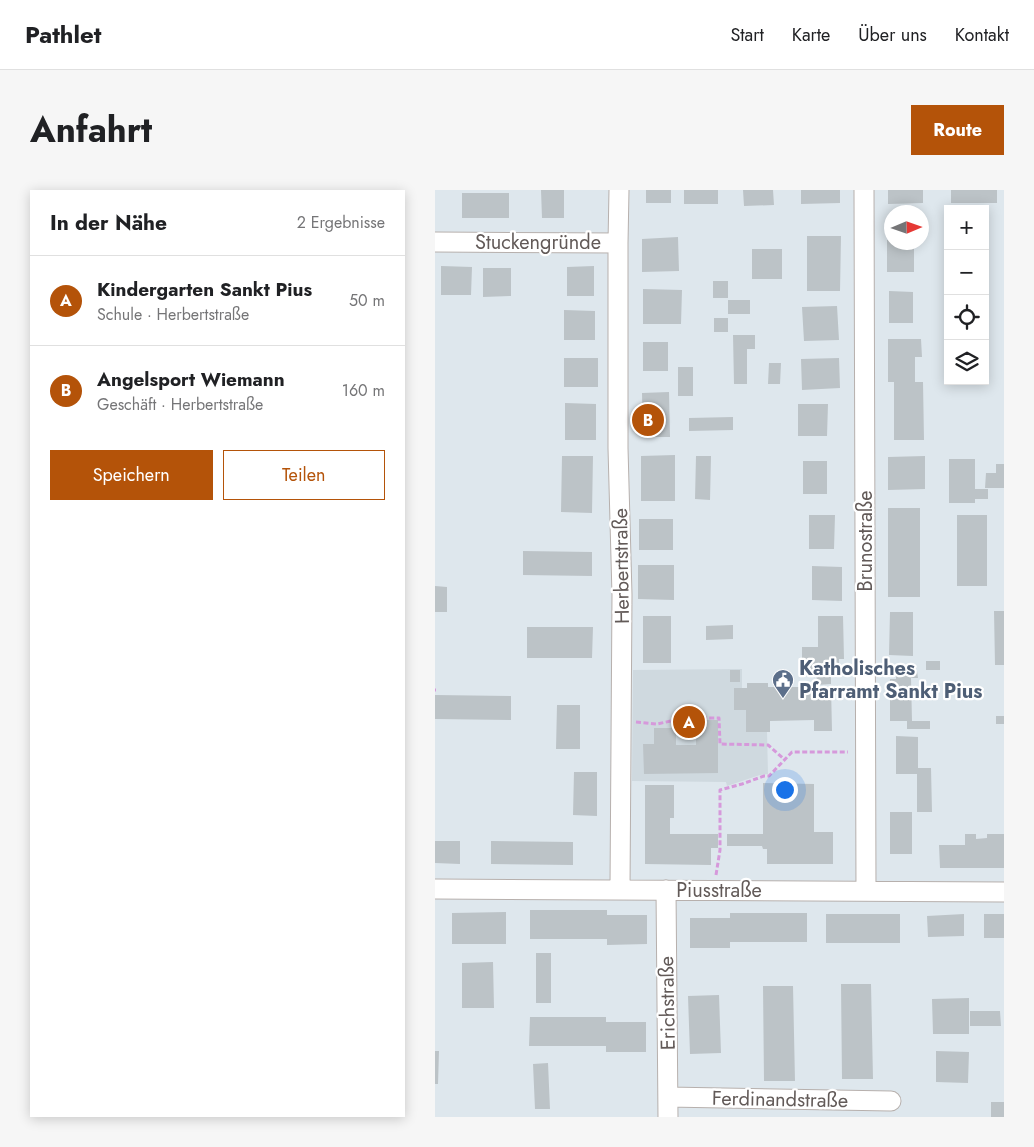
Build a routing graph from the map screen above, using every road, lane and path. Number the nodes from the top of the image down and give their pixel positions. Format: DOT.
graph roads {
  1 [pos="619,190"];
  2 [pos="864,190"];
  3 [pos="435,242"];
  4 [pos="618,243"];
  5 [pos="622,721"];
  6 [pos="866,752"];
  7 [pos="784,759"];
  8 [pos="435,888"];
  9 [pos="620,889"];
  10 [pos="666,890"];
  11 [pos="714,890"];
  12 [pos="866,891"];
  13 [pos="1004,892"];
  14 [pos="668,1097"];
  15 [pos="891,1101"];
  16 [pos="668,1117"];
  1 -- 4 [label="street, Stuckengründe"];
  2 -- 6 [label="street, Brunostraße"];
  3 -- 4 [label="street, Stuckengründe"];
  4 -- 5 [label="street, Herbertstraße"];
  5 -- 7 [label="path"];
  5 -- 9 [label="street, Herbertstraße"];
  6 -- 7 [label="path"];
  6 -- 12 [label="street, Brunostraße"];
  7 -- 11 [label="path"];
  8 -- 9 [label="street, Piusstraße"];
  9 -- 10 [label="street, Piusstraße"];
  10 -- 11 [label="street, Piusstraße"];
  10 -- 14 [label="street, Erichstraße"];
  11 -- 12 [label="street, Piusstraße"];
  12 -- 13 [label="street, Piusstraße"];
  14 -- 15 [label="street, Ferdinandstraße"];
  14 -- 16 [label="street, Erichstraße"];
}
